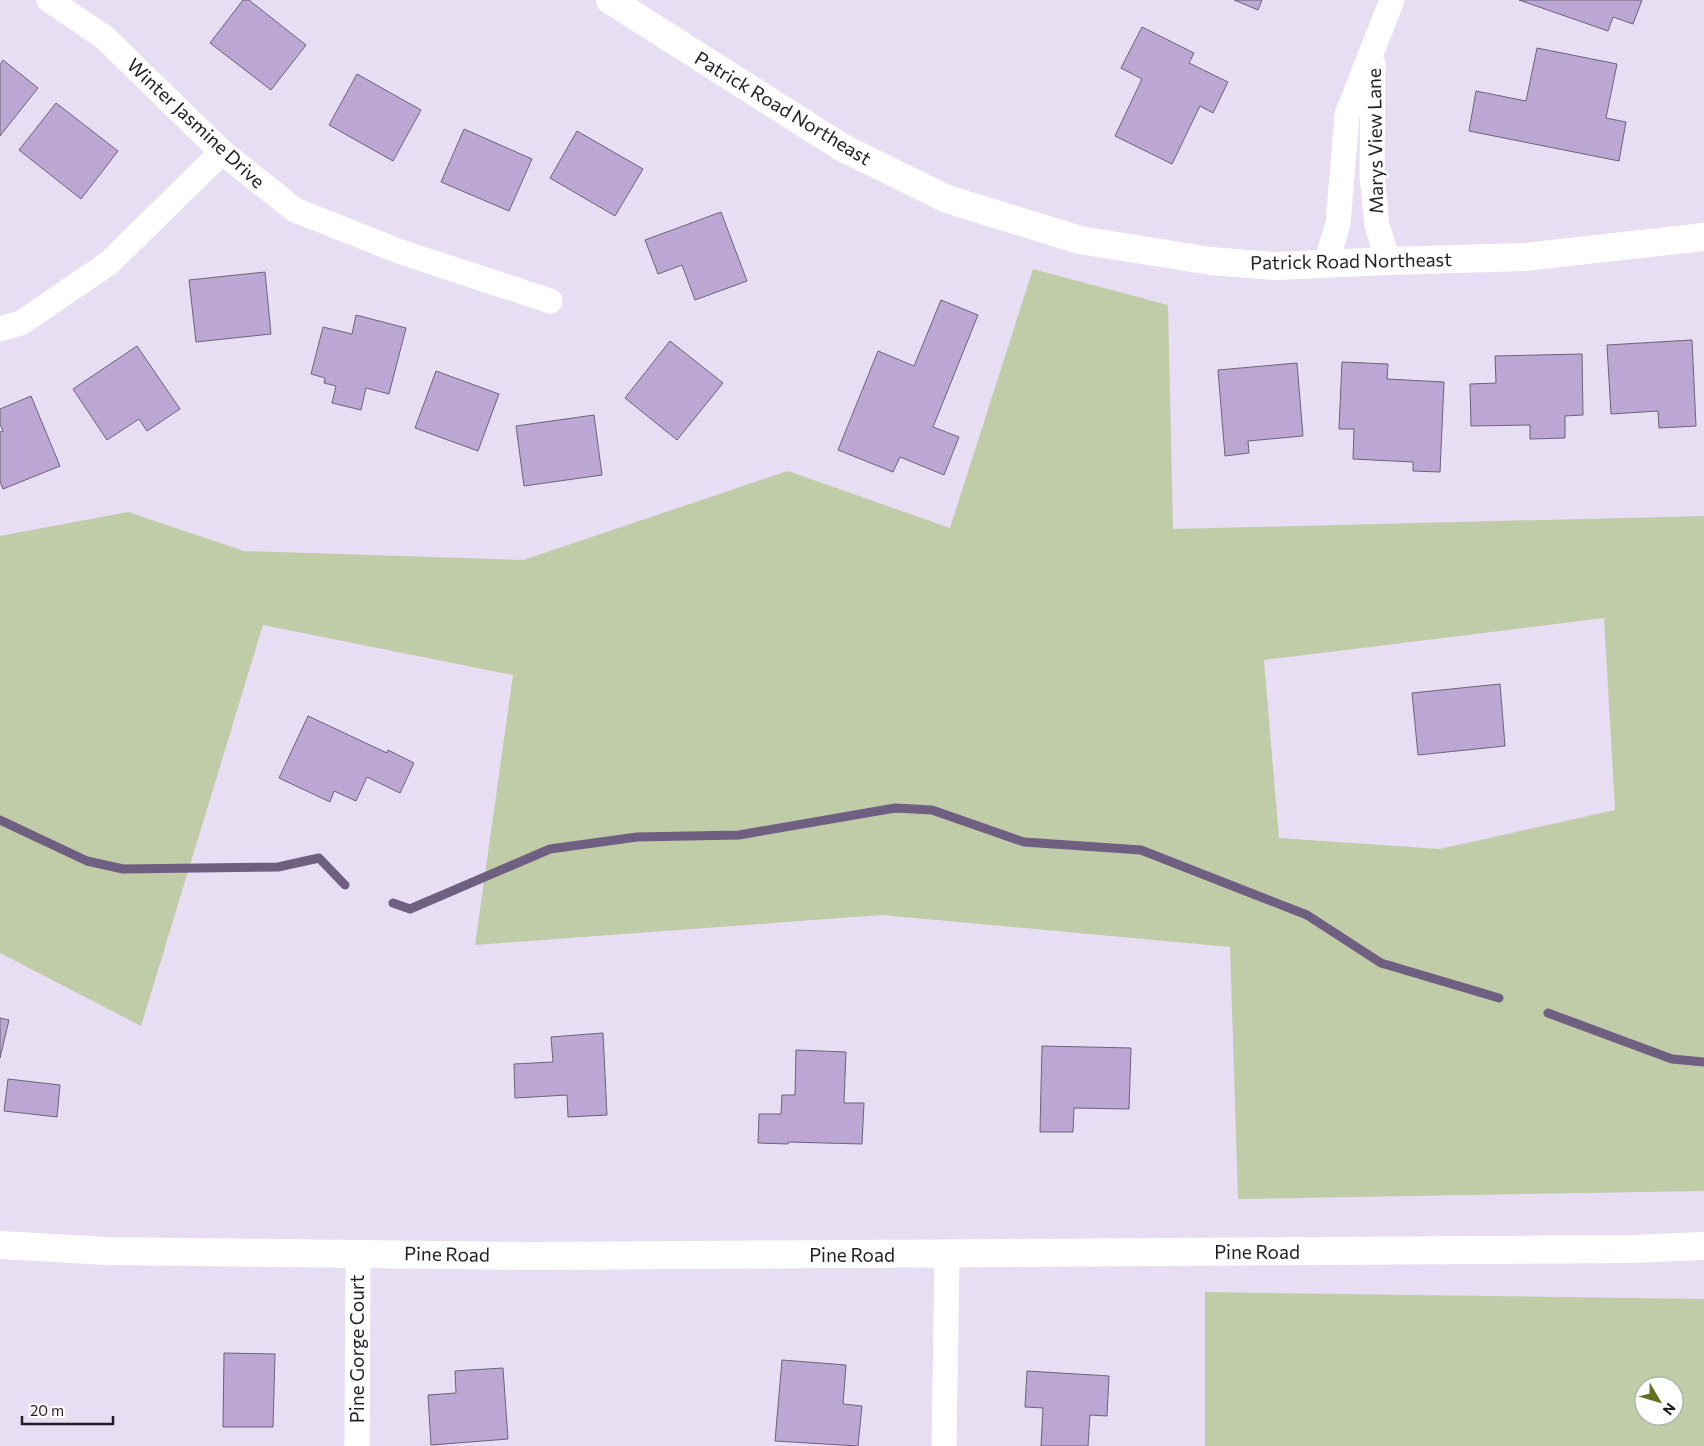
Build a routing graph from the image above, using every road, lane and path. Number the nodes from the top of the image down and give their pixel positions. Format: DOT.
graph roads {
  1 [pos="49,0"];
  2 [pos="610,0"];
  3 [pos="1392,0"];
  4 [pos="1373,49"];
  5 [pos="222,152"];
  6 [pos="1704,237"];
  7 [pos="1388,261"];
  8 [pos="1326,263"];
  9 [pos="550,301"];
  10 [pos="0,329"];
  11 [pos="0,1245"];
  12 [pos="1704,1246"];
  13 [pos="358,1253"];
  14 [pos="947,1254"];
  15 [pos="357,1446"];
  16 [pos="944,1446"];
  1 -- 5 [label="street, Winter Jasmine Drive"];
  2 -- 8 [label="street, Patrick Road Northeast"];
  3 -- 4 [label="street, Marys View Lane"];
  4 -- 7 [label="street, Marys View Lane"];
  4 -- 8 [label="street, Marys View Lane"];
  5 -- 9 [label="street, Winter Jasmine Drive"];
  5 -- 10 [label="street"];
  6 -- 7 [label="street, Patrick Road Northeast"];
  7 -- 8 [label="street, Patrick Road Northeast"];
  11 -- 13 [label="street, Pine Road"];
  12 -- 14 [label="street, Pine Road"];
  13 -- 14 [label="street, Pine Road"];
  13 -- 15 [label="street, Pine Gorge Court"];
  14 -- 16 [label="street"];
}
